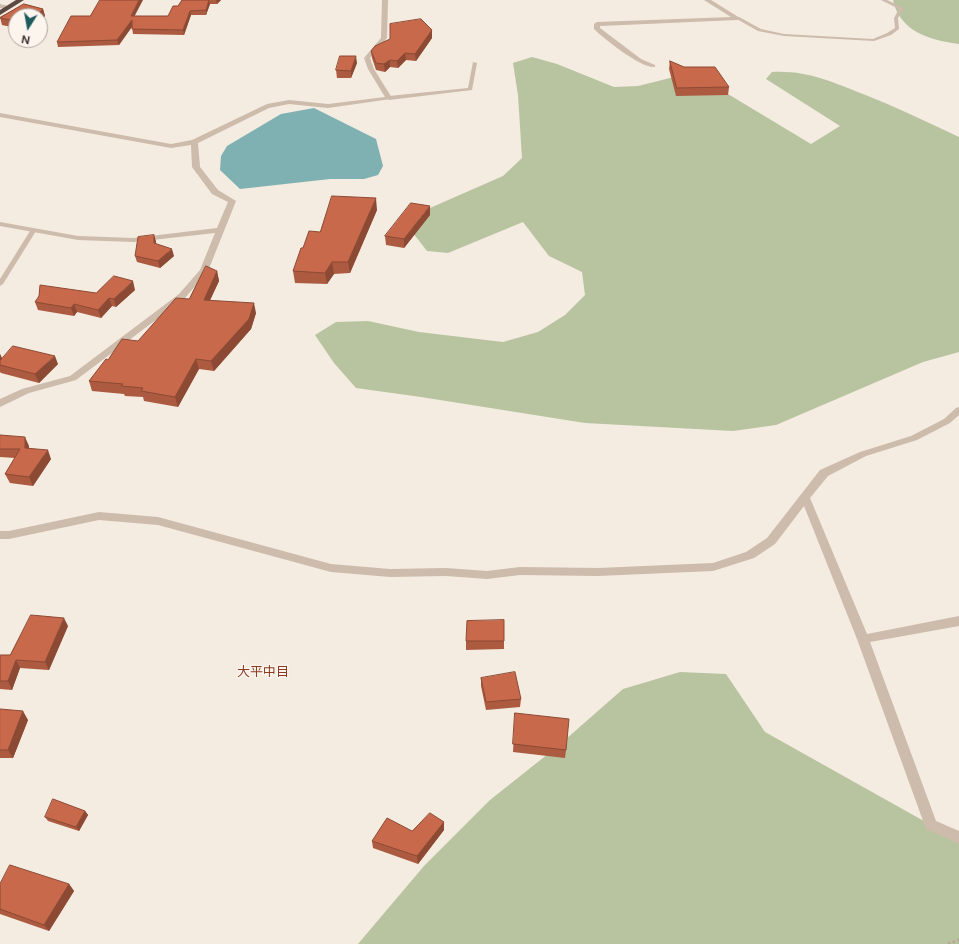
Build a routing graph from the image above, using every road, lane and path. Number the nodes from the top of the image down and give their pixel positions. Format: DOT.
graph roads {
  1 [pos="21,0"];
  2 [pos="385,0"];
  3 [pos="707,0"];
  4 [pos="883,0"];
  5 [pos="0,6"];
  6 [pos="9,8"];
  7 [pos="737,18"];
  8 [pos="475,63"];
  9 [pos="652,66"];
  10 [pos="389,98"];
  11 [pos="0,115"];
  12 [pos="194,142"];
  13 [pos="0,224"];
  14 [pos="220,230"];
  15 [pos="33,231"];
  16 [pos="0,284"];
  17 [pos="0,404"];
  18 [pos="959,410"];
  19 [pos="805,497"];
  20 [pos="0,535"];
  21 [pos="959,621"];
  22 [pos="863,638"];
  23 [pos="959,838"];
  24 [pos="959,940"];
  25 [pos="948,944"];
  1 -- 6 [label="highway"];
  2 -- 10 [label="street"];
  3 -- 7 [label="street"];
  4 -- 7 [label="lane"];
  5 -- 6 [label="street"];
  7 -- 9 [label="street"];
  8 -- 10 [label="lane"];
  10 -- 12 [label="street"];
  11 -- 12 [label="street"];
  12 -- 14 [label="street"];
  13 -- 15 [label="street"];
  14 -- 15 [label="street"];
  14 -- 17 [label="street"];
  15 -- 16 [label="lane"];
  18 -- 19 [label="street"];
  19 -- 20 [label="street"];
  19 -- 22 [label="street"];
  21 -- 22 [label="street"];
  22 -- 23 [label="street"];
  24 -- 25 [label="path"];
}
